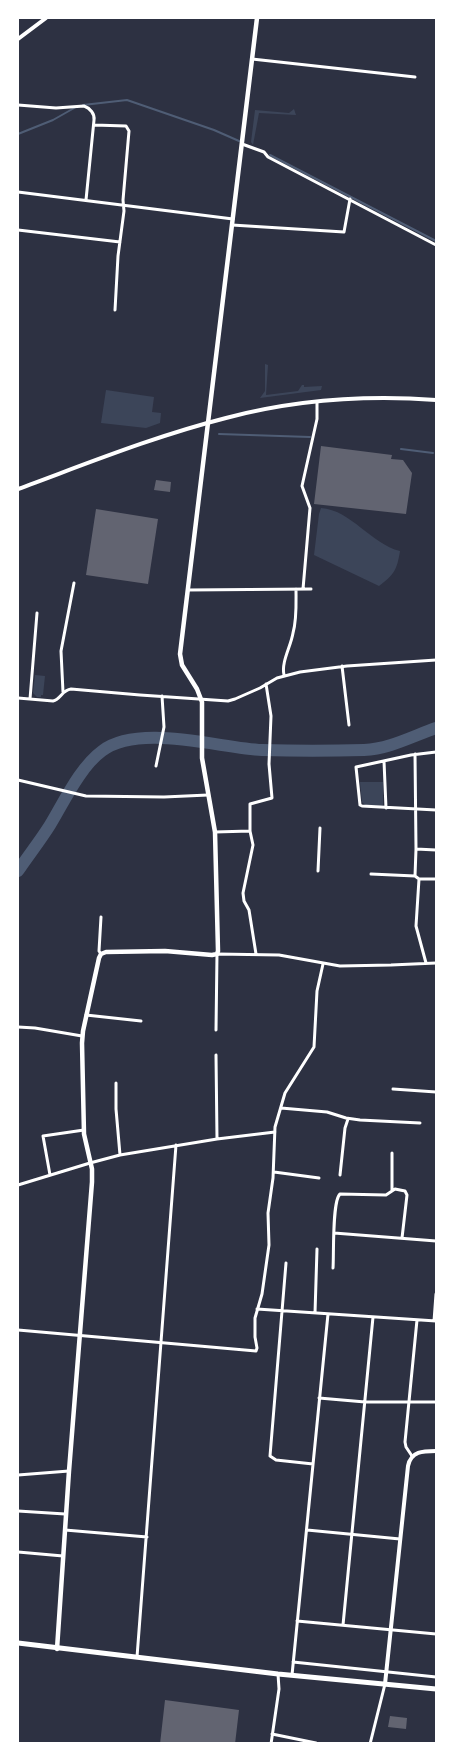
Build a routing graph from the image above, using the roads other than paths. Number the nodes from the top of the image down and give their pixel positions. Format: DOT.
graph roads {
  1 [pos="46,18"];
  2 [pos="257,18"];
  3 [pos="18,39"];
  4 [pos="252,59"];
  5 [pos="415,77"];
  6 [pos="18,105"];
  7 [pos="94,124"];
  8 [pos="242,144"];
  9 [pos="18,192"];
  10 [pos="350,199"];
  11 [pos="86,200"];
  12 [pos="123,205"];
  13 [pos="232,218"];
  14 [pos="232,225"];
  15 [pos="18,230"];
  16 [pos="120,242"];
  17 [pos="436,245"];
  18 [pos="115,310"];
  19 [pos="436,400"];
  20 [pos="317,402"];
  21 [pos="207,423"];
  22 [pos="18,489"];
  23 [pos="74,583"];
  24 [pos="296,589"];
  25 [pos="303,589"];
  26 [pos="311,589"];
  27 [pos="188,590"];
  28 [pos="37,613"];
  29 [pos="436,660"];
  30 [pos="342,666"];
  31 [pos="284,675"];
  32 [pos="266,684"];
  33 [pos="63,692"];
  34 [pos="162,696"];
  35 [pos="18,698"];
  36 [pos="30,699"];
  37 [pos="202,699"];
  38 [pos="348,725"];
  39 [pos="436,752"];
  40 [pos="415,754"];
  41 [pos="384,761"];
  42 [pos="156,766"];
  43 [pos="18,780"];
  44 [pos="208,795"];
  45 [pos="386,808"];
  46 [pos="415,809"];
  47 [pos="436,810"];
  48 [pos="320,828"];
  49 [pos="250,831"];
  50 [pos="214,832"];
  51 [pos="416,849"];
  52 [pos="436,850"];
  53 [pos="318,871"];
  54 [pos="371,874"];
  55 [pos="417,877"];
  56 [pos="436,879"];
  57 [pos="101,918"];
  58 [pos="101,954"];
  59 [pos="217,954"];
  60 [pos="256,954"];
  61 [pos="426,963"];
  62 [pos="436,963"];
  63 [pos="323,964"];
  64 [pos="86,1015"];
  65 [pos="141,1021"];
  66 [pos="18,1027"];
  67 [pos="216,1030"];
  68 [pos="82,1036"];
  69 [pos="216,1055"];
  70 [pos="116,1083"];
  71 [pos="394,1089"];
  72 [pos="436,1092"];
  73 [pos="281,1108"];
  74 [pos="348,1119"];
  75 [pos="420,1123"];
  76 [pos="84,1130"];
  77 [pos="275,1132"];
  78 [pos="217,1139"];
  79 [pos="176,1146"];
  80 [pos="392,1153"];
  81 [pos="120,1156"];
  82 [pos="90,1163"];
  83 [pos="274,1172"];
  84 [pos="50,1175"];
  85 [pos="340,1175"];
  86 [pos="320,1178"];
  87 [pos="18,1185"];
  88 [pos="392,1190"];
  89 [pos="334,1233"];
  90 [pos="402,1238"];
  91 [pos="436,1240"];
  92 [pos="317,1249"];
  93 [pos="286,1264"];
  94 [pos="333,1268"];
  95 [pos="436,1294"];
  96 [pos="257,1309"];
  97 [pos="282,1311"];
  98 [pos="315,1313"];
  99 [pos="328,1314"];
  100 [pos="373,1317"];
  101 [pos="417,1320"];
  102 [pos="435,1321"];
  103 [pos="18,1330"];
  104 [pos="79,1336"];
  105 [pos="162,1343"];
  106 [pos="319,1398"];
  107 [pos="365,1402"];
  108 [pos="409,1402"];
  109 [pos="436,1402"];
  110 [pos="436,1451"];
  111 [pos="412,1456"];
  112 [pos="313,1464"];
  113 [pos="69,1471"];
  114 [pos="18,1476"];
  115 [pos="18,1511"];
  116 [pos="66,1514"];
  117 [pos="64,1530"];
  118 [pos="307,1530"];
  119 [pos="352,1534"];
  120 [pos="147,1537"];
  121 [pos="400,1539"];
  122 [pos="18,1552"];
  123 [pos="63,1556"];
  124 [pos="297,1620"];
  125 [pos="343,1625"];
  126 [pos="436,1629"];
  127 [pos="391,1630"];
  128 [pos="436,1634"];
  129 [pos="18,1643"];
  130 [pos="57,1649"];
  131 [pos="137,1657"];
  132 [pos="293,1662"];
  133 [pos="387,1672"];
  134 [pos="277,1674"];
  135 [pos="292,1675"];
  136 [pos="436,1677"];
  137 [pos="385,1684"];
  138 [pos="436,1689"];
  139 [pos="272,1734"];
  140 [pos="316,1743"];
  141 [pos="271,1744"];
  142 [pos="370,1744"];
  1 -- 3 [label="street"];
  2 -- 4 [label="main road"];
  4 -- 5 [label="street"];
  4 -- 8 [label="main road"];
  6 -- 7 [label="street"];
  7 -- 11 [label="street"];
  7 -- 12 [label="street"];
  8 -- 10 [label="street"];
  8 -- 13 [label="main road"];
  9 -- 11 [label="street"];
  10 -- 14 [label="street"];
  10 -- 17 [label="street"];
  11 -- 12 [label="street"];
  12 -- 13 [label="street"];
  12 -- 16 [label="street"];
  13 -- 14 [label="main road"];
  14 -- 21 [label="main road"];
  15 -- 16 [label="street"];
  16 -- 18 [label="street"];
  19 -- 20 [label="street"];
  20 -- 21 [label="street"];
  20 -- 25 [label="street"];
  21 -- 22 [label="street"];
  21 -- 27 [label="main road"];
  23 -- 33 [label="street"];
  24 -- 25 [label="street"];
  24 -- 27 [label="street"];
  24 -- 31 [label="street"];
  25 -- 26 [label="street"];
  27 -- 37 [label="main road"];
  28 -- 36 [label="street"];
  29 -- 30 [label="street"];
  30 -- 31 [label="street"];
  30 -- 38 [label="street"];
  31 -- 32 [label="street"];
  32 -- 37 [label="street"];
  32 -- 49 [label="street"];
  33 -- 34 [label="street"];
  33 -- 36 [label="street"];
  34 -- 37 [label="street"];
  34 -- 42 [label="street"];
  35 -- 36 [label="street"];
  37 -- 44 [label="main road"];
  39 -- 40 [label="street"];
  40 -- 41 [label="street"];
  40 -- 46 [label="street"];
  41 -- 45 [label="street"];
  41 -- 45 [label="street"];
  43 -- 44 [label="street"];
  44 -- 50 [label="main road"];
  45 -- 46 [label="street"];
  46 -- 47 [label="street"];
  46 -- 51 [label="street"];
  48 -- 53 [label="street"];
  49 -- 50 [label="street"];
  49 -- 60 [label="street"];
  50 -- 59 [label="main road"];
  51 -- 52 [label="street"];
  51 -- 55 [label="street"];
  54 -- 55 [label="street"];
  55 -- 56 [label="street"];
  55 -- 61 [label="street"];
  57 -- 58 [label="street"];
  58 -- 59 [label="main road"];
  58 -- 64 [label="main road"];
  59 -- 60 [label="street"];
  59 -- 67 [label="street"];
  60 -- 63 [label="street"];
  61 -- 62 [label="street"];
  61 -- 63 [label="street"];
  63 -- 73 [label="street"];
  64 -- 65 [label="street"];
  64 -- 68 [label="main road"];
  66 -- 68 [label="street"];
  68 -- 76 [label="main road"];
  69 -- 78 [label="street"];
  70 -- 81 [label="street"];
  71 -- 72 [label="street"];
  73 -- 74 [label="street"];
  73 -- 77 [label="street"];
  74 -- 75 [label="street"];
  74 -- 85 [label="street"];
  76 -- 82 [label="main road"];
  76 -- 84 [label="street"];
  77 -- 78 [label="street"];
  77 -- 83 [label="street"];
  78 -- 79 [label="street"];
  79 -- 81 [label="street"];
  79 -- 105 [label="street"];
  80 -- 88 [label="street"];
  81 -- 82 [label="street"];
  82 -- 84 [label="street"];
  82 -- 104 [label="main road"];
  83 -- 86 [label="street"];
  83 -- 96 [label="street"];
  84 -- 87 [label="street"];
  88 -- 89 [label="street"];
  88 -- 90 [label="street"];
  89 -- 90 [label="street"];
  89 -- 94 [label="street"];
  90 -- 91 [label="street"];
  92 -- 98 [label="street"];
  93 -- 97 [label="street"];
  95 -- 102 [label="street"];
  96 -- 97 [label="street"];
  96 -- 105 [label="street"];
  97 -- 98 [label="street"];
  97 -- 112 [label="street"];
  98 -- 99 [label="street"];
  99 -- 100 [label="street"];
  99 -- 106 [label="street"];
  100 -- 101 [label="street"];
  100 -- 107 [label="street"];
  101 -- 102 [label="street"];
  101 -- 108 [label="street"];
  103 -- 104 [label="street"];
  104 -- 105 [label="street"];
  104 -- 113 [label="main road"];
  105 -- 120 [label="street"];
  106 -- 107 [label="street"];
  106 -- 112 [label="street"];
  107 -- 108 [label="street"];
  107 -- 119 [label="street"];
  108 -- 109 [label="street"];
  108 -- 111 [label="street"];
  110 -- 111 [label="street"];
  111 -- 121 [label="street"];
  112 -- 118 [label="street"];
  113 -- 114 [label="street"];
  113 -- 116 [label="main road"];
  115 -- 116 [label="street"];
  116 -- 117 [label="main road"];
  117 -- 120 [label="street"];
  117 -- 123 [label="main road"];
  118 -- 119 [label="street"];
  118 -- 124 [label="street"];
  119 -- 121 [label="street"];
  119 -- 125 [label="street"];
  120 -- 131 [label="street"];
  121 -- 127 [label="street"];
  122 -- 123 [label="street"];
  123 -- 130 [label="main road"];
  124 -- 125 [label="street"];
  124 -- 132 [label="street"];
  125 -- 127 [label="street"];
  126 -- 128 [label="street"];
  127 -- 128 [label="street"];
  127 -- 133 [label="street"];
  129 -- 130 [label="main road"];
  130 -- 131 [label="main road"];
  131 -- 134 [label="main road"];
  132 -- 133 [label="street"];
  132 -- 135 [label="street"];
  133 -- 136 [label="street"];
  133 -- 137 [label="street"];
  134 -- 135 [label="main road"];
  134 -- 139 [label="street"];
  135 -- 137 [label="main road"];
  137 -- 138 [label="main road"];
  137 -- 142 [label="street"];
  139 -- 140 [label="street"];
  139 -- 141 [label="street"];
}
